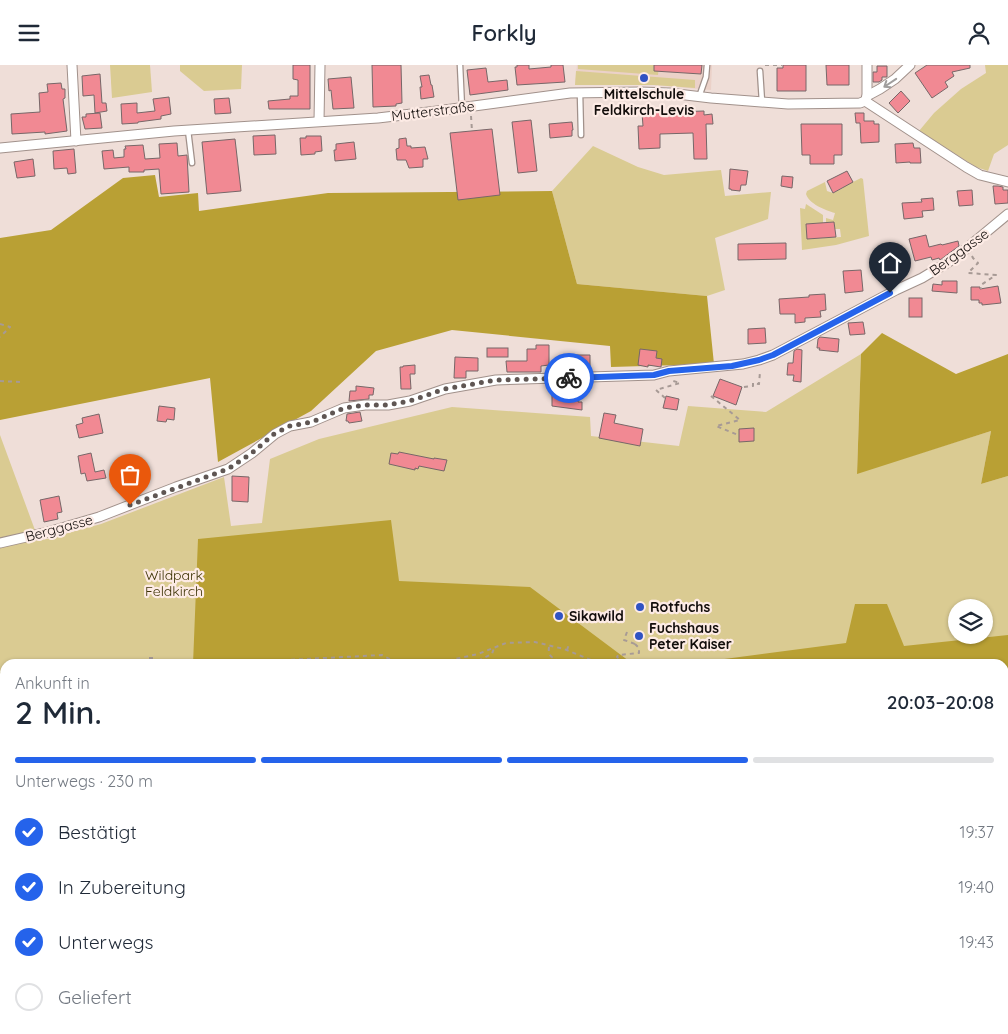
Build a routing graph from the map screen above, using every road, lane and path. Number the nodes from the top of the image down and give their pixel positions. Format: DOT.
graph roads {
  1 [pos="72,65"];
  2 [pos="320,65"];
  3 [pos="460,65"];
  4 [pos="707,65"];
  5 [pos="782,65"];
  6 [pos="867,65"];
  7 [pos="910,65"];
  8 [pos="760,71"];
  9 [pos="580,93"];
  10 [pos="699,97"];
  11 [pos="866,99"];
  12 [pos="762,102"];
  13 [pos="466,107"];
  14 [pos="628,115"];
  15 [pos="636,116"];
  16 [pos="320,121"];
  17 [pos="188,130"];
  18 [pos="472,131"];
  19 [pos="581,135"];
  20 [pos="0,140"];
  21 [pos="76,141"];
  22 [pos="0,148"];
  23 [pos="192,163"];
  24 [pos="1008,182"];
  25 [pos="1008,215"];
  26 [pos="972,253"];
  27 [pos="981,289"];
  28 [pos="0,324"];
  29 [pos="0,337"];
  30 [pos="760,372"];
  31 [pos="665,379"];
  32 [pos="0,381"];
  33 [pos="20,382"];
  34 [pos="744,387"];
  35 [pos="711,396"];
  36 [pos="665,398"];
  37 [pos="738,435"];
  38 [pos="0,543"];
  39 [pos="627,631"];
  40 [pos="638,641"];
  41 [pos="570,644"];
  42 [pos="635,644"];
  43 [pos="550,646"];
  44 [pos="494,648"];
  45 [pos="567,650"];
  46 [pos="306,659"];
  47 [pos="390,659"];
  48 [pos="453,659"];
  49 [pos="482,659"];
  50 [pos="554,659"];
  51 [pos="589,659"];
  52 [pos="619,659"];
  1 -- 21 [label="street"];
  2 -- 16 [label="street"];
  3 -- 13 [label="lane"];
  4 -- 10 [label="lane"];
  5 -- 8 [label="path"];
  6 -- 11 [label="street"];
  7 -- 11 [label="street, one-way"];
  8 -- 12 [label="lane"];
  9 -- 10 [label="street, Mutterstraße"];
  9 -- 13 [label="street, Mutterstraße"];
  9 -- 19 [label="lane"];
  10 -- 12 [label="street, Mutterstraße"];
  11 -- 12 [label="street, Mutterstraße"];
  11 -- 24 [label="street"];
  13 -- 16 [label="street, Mutterstraße"];
  13 -- 18 [label="path"];
  14 -- 15 [label="path"];
  16 -- 17 [label="street, Mutterstraße"];
  17 -- 21 [label="street, Mutterstraße"];
  17 -- 23 [label="lane"];
  20 -- 22 [label="street"];
  21 -- 22 [label="street, Mutterstraße"];
  25 -- 38 [label="street, Berggasse"];
  26 -- 27 [label="path"];
  28 -- 29 [label="path"];
  30 -- 34 [label="path"];
  31 -- 36 [label="path"];
  32 -- 33 [label="path"];
  35 -- 37 [label="path"];
  39 -- 42 [label="path"];
  40 -- 42 [label="path"];
  41 -- 45 [label="path"];
  42 -- 52 [label="path"];
  43 -- 44 [label="path"];
  43 -- 45 [label="path"];
  43 -- 50 [label="path"];
  44 -- 48 [label="path"];
  44 -- 49 [label="path"];
  45 -- 51 [label="path"];
  46 -- 47 [label="path"];
}
